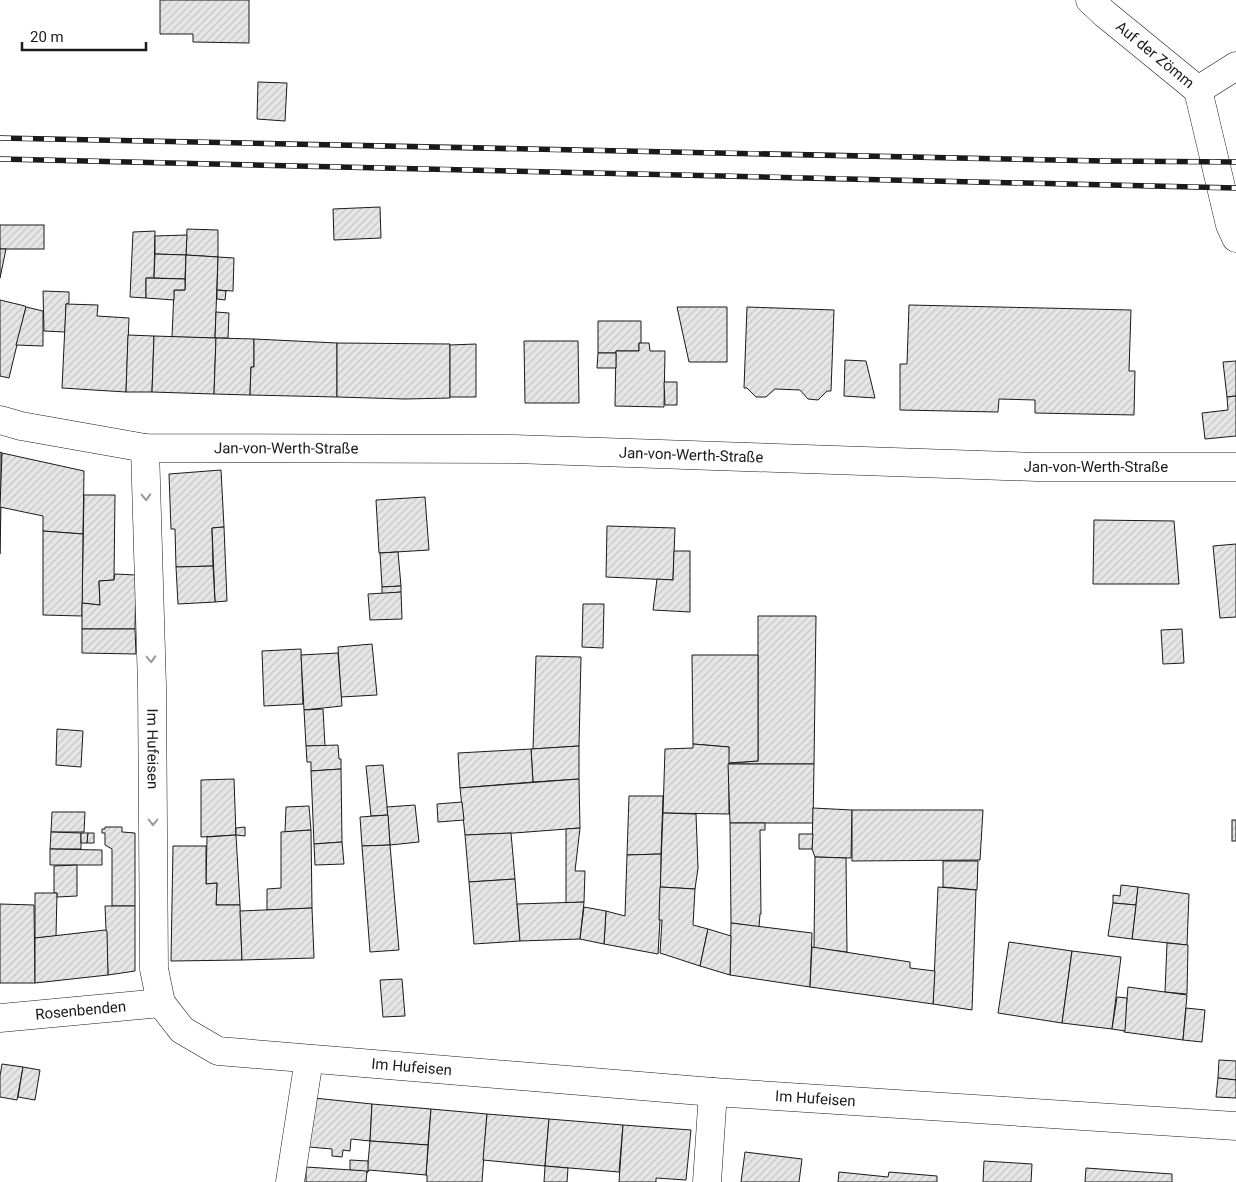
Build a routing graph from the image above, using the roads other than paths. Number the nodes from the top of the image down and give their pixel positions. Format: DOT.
graph roads {
  1 [pos="1090,0"];
  2 [pos="1236,66"];
  3 [pos="1198,90"];
  4 [pos="1236,238"];
  5 [pos="11,423"];
  6 [pos="144,448"];
  7 [pos="1236,467"];
  8 [pos="162,1003"];
  9 [pos="0,1018"];
  10 [pos="309,1059"];
  11 [pos="713,1092"];
  12 [pos="1236,1126"];
  13 [pos="290,1182"];
  14 [pos="707,1182"];
  1 -- 3 [label="street, Auf der Zömm"];
  2 -- 3 [label="street"];
  3 -- 4 [label="street"];
  5 -- 6 [label="street, Jan-von-Werth-Straße"];
  6 -- 7 [label="street, Jan-von-Werth-Straße"];
  6 -- 8 [label="street, Im Hufeisen, one-way"];
  8 -- 9 [label="street, Rosenbenden"];
  8 -- 10 [label="street, Im Hufeisen"];
  10 -- 11 [label="street, Im Hufeisen"];
  10 -- 13 [label="street"];
  11 -- 12 [label="street, Im Hufeisen"];
  11 -- 14 [label="street"];
}
